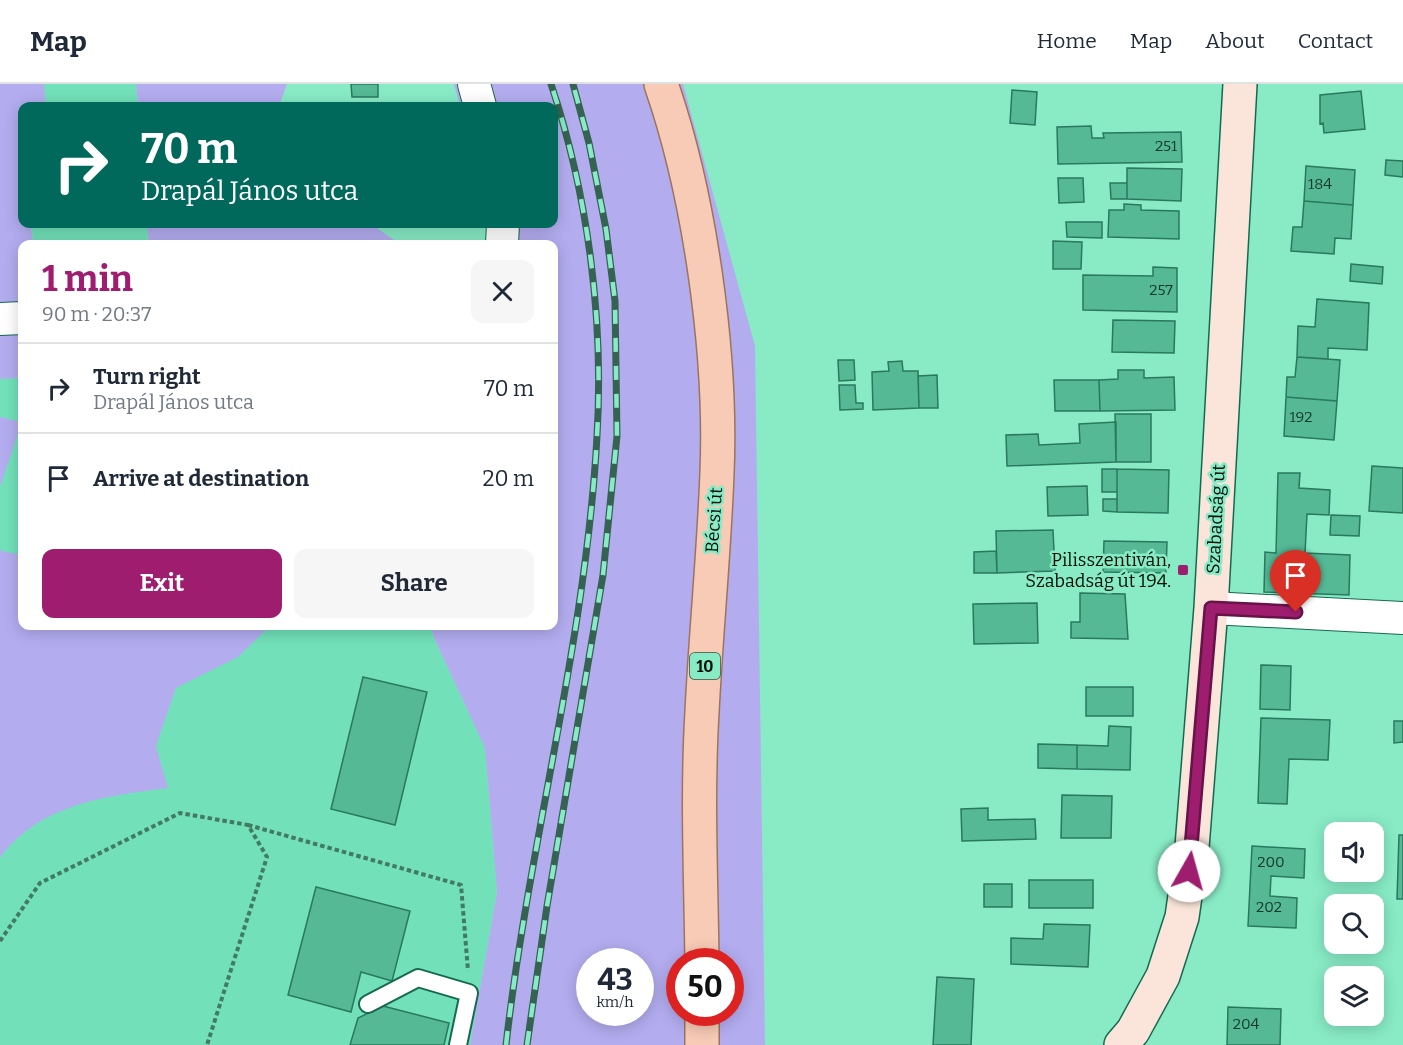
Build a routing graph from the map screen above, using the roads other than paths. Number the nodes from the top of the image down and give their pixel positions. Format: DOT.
graph roads {
  1 [pos="474,84"];
  2 [pos="661,84"];
  3 [pos="1240,84"];
  4 [pos="479,102"];
  5 [pos="18,318"];
  6 [pos="0,319"];
  7 [pos="1211,608"];
  8 [pos="1403,618"];
  9 [pos="702,948"];
  10 [pos="368,1004"];
  11 [pos="702,1026"];
  12 [pos="458,1045"];
  13 [pos="702,1045"];
  14 [pos="1121,1045"];
  1 -- 4 [label="street"];
  2 -- 9 [label="main road, Bécsi út / 10"];
  3 -- 7 [label="main road, Szabadság út"];
  5 -- 6 [label="street"];
  7 -- 8 [label="street"];
  7 -- 14 [label="main road, Szabadság út"];
  10 -- 12 [label="lane"];
  11 -- 13 [label="main road"];
}
